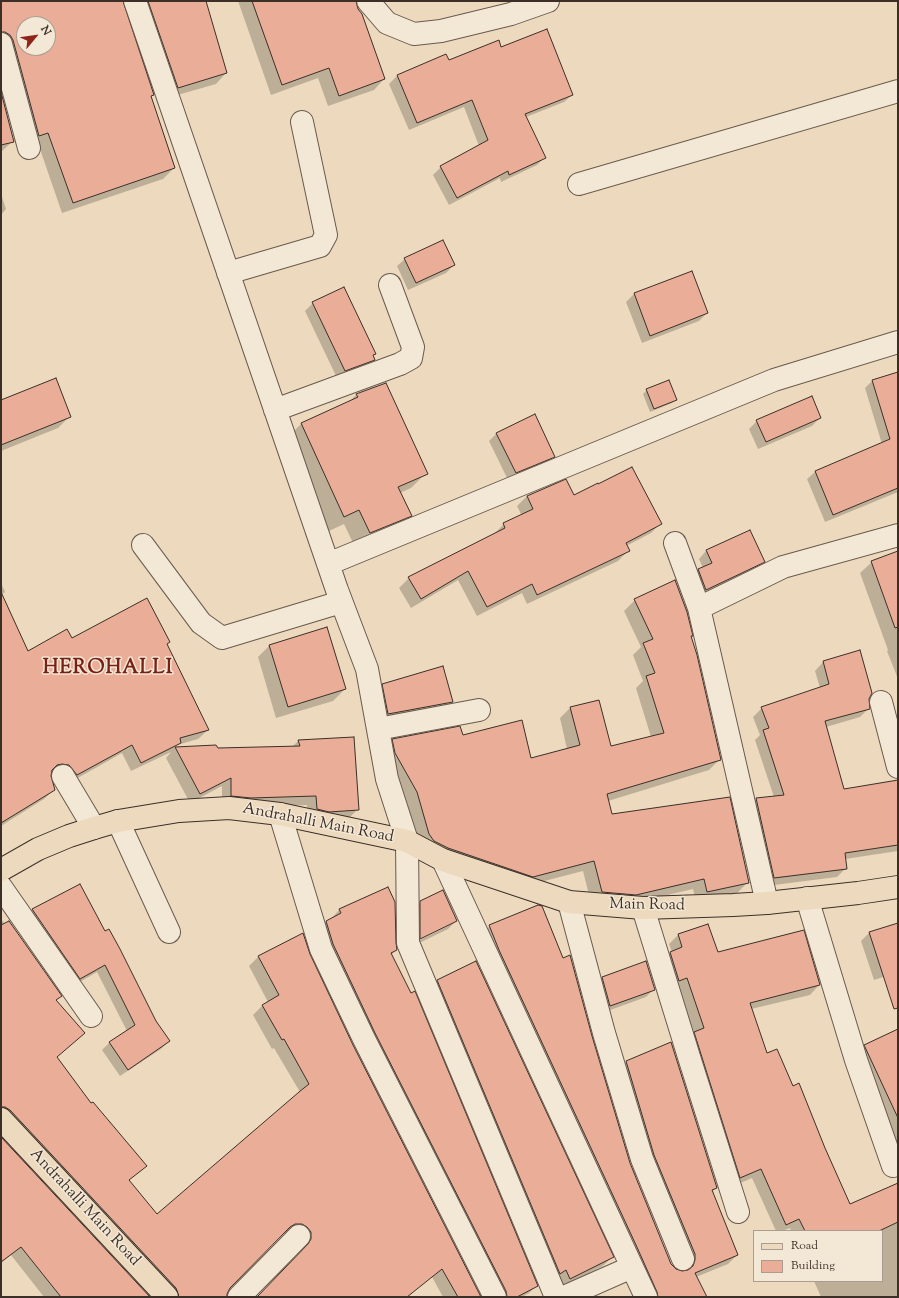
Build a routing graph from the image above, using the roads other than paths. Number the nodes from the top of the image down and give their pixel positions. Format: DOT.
graph roads {
  1 [pos="135,1"];
  2 [pos="368,1"];
  3 [pos="548,1"];
  4 [pos="1,44"];
  5 [pos="898,91"];
  6 [pos="302,122"];
  7 [pos="29,148"];
  8 [pos="579,184"];
  9 [pos="228,273"];
  10 [pos="390,285"];
  11 [pos="898,342"];
  12 [pos="275,410"];
  13 [pos="898,535"];
  14 [pos="675,543"];
  15 [pos="143,545"];
  16 [pos="328,564"];
  17 [pos="341,602"];
  18 [pos="699,608"];
  19 [pos="881,702"];
  20 [pos="479,710"];
  21 [pos="378,729"];
  22 [pos="898,767"];
  23 [pos="63,776"];
  24 [pos="280,814"];
  25 [pos="118,821"];
  26 [pos="94,828"];
  27 [pos="407,841"];
  28 [pos="443,860"];
  29 [pos="3,863"];
  30 [pos="1,886"];
  31 [pos="898,887"];
  32 [pos="807,898"];
  33 [pos="568,902"];
  34 [pos="767,903"];
  35 [pos="643,908"];
  36 [pos="169,932"];
  37 [pos="91,1016"];
  38 [pos="1,1119"];
  39 [pos="893,1166"];
  40 [pos="738,1212"];
  41 [pos="299,1236"];
  42 [pos="683,1260"];
  43 [pos="632,1267"];
  44 [pos="167,1297"];
  45 [pos="239,1297"];
  46 [pos="495,1297"];
  47 [pos="556,1297"];
  48 [pos="564,1297"];
  49 [pos="646,1297"];
  1 -- 9 [label="street"];
  2 -- 3 [label="street"];
  4 -- 7 [label="street"];
  5 -- 8 [label="street"];
  6 -- 9 [label="street"];
  9 -- 12 [label="street"];
  10 -- 12 [label="street"];
  11 -- 16 [label="street"];
  12 -- 16 [label="street"];
  13 -- 18 [label="street"];
  14 -- 18 [label="street"];
  15 -- 17 [label="street"];
  16 -- 17 [label="street"];
  17 -- 21 [label="street"];
  18 -- 34 [label="street"];
  19 -- 22 [label="street"];
  20 -- 21 [label="street"];
  21 -- 27 [label="street"];
  23 -- 26 [label="street"];
  24 -- 25 [label="main road, Andrahalli Main Road"];
  24 -- 27 [label="main road, Andrahalli Main Road"];
  24 -- 46 [label="street"];
  25 -- 26 [label="main road, Andrahalli Main Road"];
  25 -- 36 [label="street"];
  26 -- 29 [label="main road, Andrahalli Main Road"];
  27 -- 28 [label="main road, Main Road"];
  27 -- 47 [label="street"];
  28 -- 33 [label="main road, Main Road"];
  28 -- 43 [label="street"];
  30 -- 37 [label="street"];
  31 -- 32 [label="main road, Main Road"];
  32 -- 34 [label="main road, Main Road"];
  32 -- 39 [label="street"];
  33 -- 35 [label="main road, Main Road"];
  33 -- 42 [label="street"];
  34 -- 35 [label="main road, Main Road"];
  35 -- 40 [label="street"];
  38 -- 44 [label="main road, Andrahalli Main Road"];
  41 -- 45 [label="street"];
  43 -- 48 [label="street"];
  43 -- 49 [label="street"];
}
